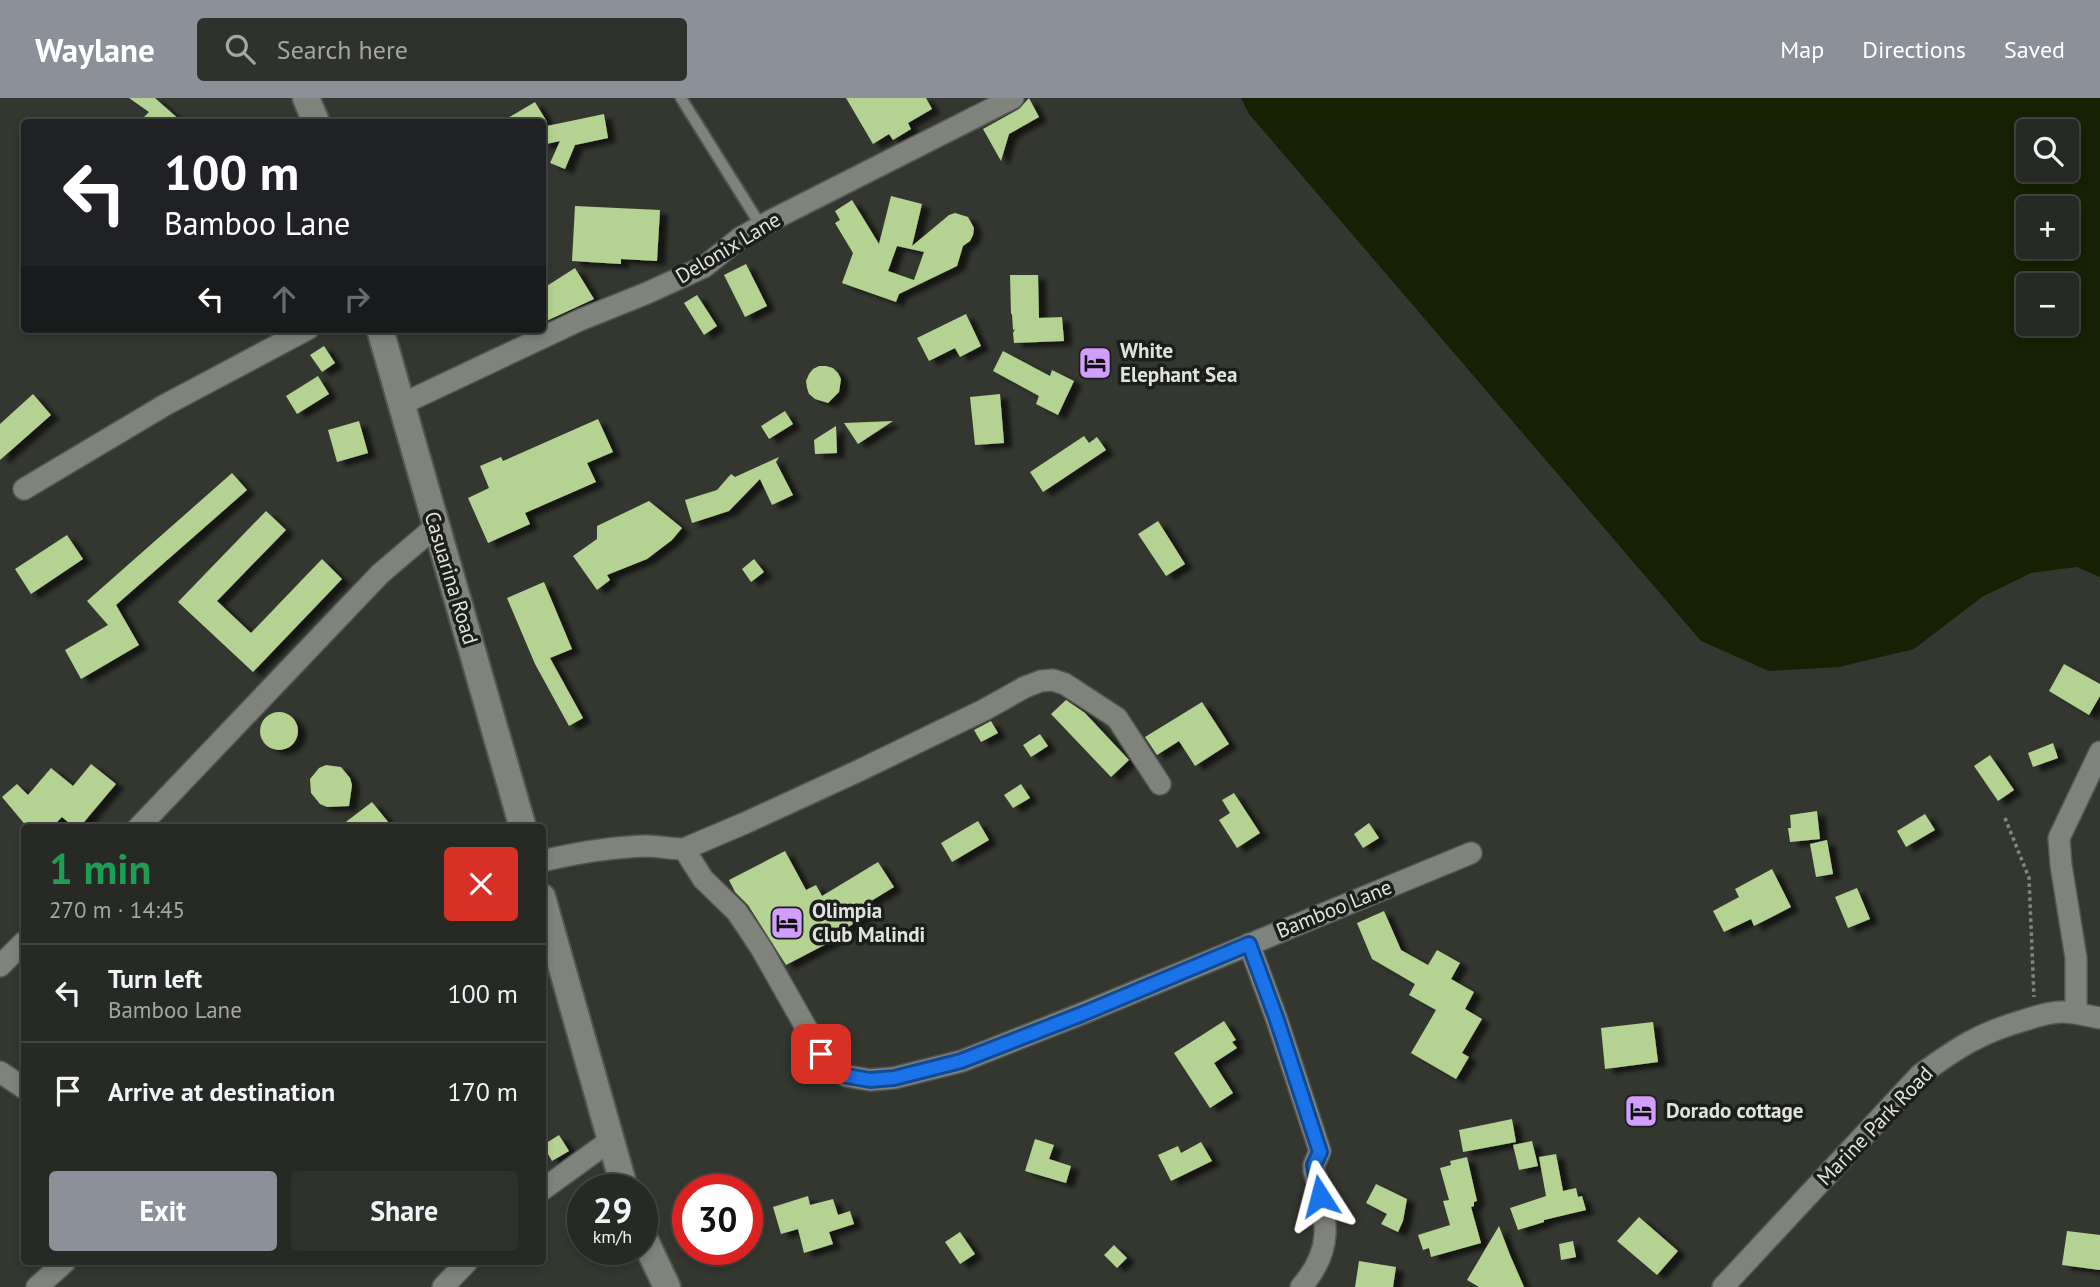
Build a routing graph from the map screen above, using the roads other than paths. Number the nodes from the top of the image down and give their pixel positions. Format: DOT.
graph roads {
  1 [pos="306,98"];
  2 [pos="681,98"];
  3 [pos="1013,98"];
  4 [pos="315,119"];
  5 [pos="761,226"];
  6 [pos="300,333"];
  7 [pos="381,333"];
  8 [pos="400,405"];
  9 [pos="23,489"];
  10 [pos="435,527"];
  11 [pos="2100,752"];
  12 [pos="1160,784"];
  13 [pos="142,824"];
  14 [pos="522,824"];
  15 [pos="684,849"];
  16 [pos="1471,853"];
  17 [pos="546,861"];
  18 [pos="546,911"];
  19 [pos="1249,944"];
  20 [pos="21,945"];
  21 [pos="0,966"];
  22 [pos="2077,1013"];
  23 [pos="2100,1018"];
  24 [pos="0,1072"];
  25 [pos="21,1086"];
  26 [pos="611,1140"];
  27 [pos="621,1174"];
  28 [pos="546,1187"];
  29 [pos="62,1265"];
  30 [pos="464,1265"];
  31 [pos="657,1265"];
  32 [pos="37,1287"];
  33 [pos="443,1287"];
  34 [pos="667,1287"];
  35 [pos="1301,1287"];
  36 [pos="1723,1287"];
  1 -- 4 [label="street"];
  2 -- 5 [label="lane"];
  3 -- 5 [label="street, Delonix Lane"];
  5 -- 8 [label="street, Delonix Lane"];
  6 -- 9 [label="street"];
  7 -- 8 [label="street, Casuarina Road"];
  8 -- 10 [label="street, Casuarina Road"];
  10 -- 13 [label="street"];
  10 -- 14 [label="street, Casuarina Road"];
  11 -- 22 [label="street"];
  12 -- 15 [label="street"];
  15 -- 17 [label="street"];
  15 -- 19 [label="street, Bamboo Lane"];
  16 -- 19 [label="street, Bamboo Lane"];
  18 -- 26 [label="street"];
  19 -- 35 [label="street"];
  20 -- 21 [label="street"];
  22 -- 23 [label="street, Marine Park Road"];
  22 -- 36 [label="street, Marine Park Road"];
  24 -- 25 [label="street"];
  26 -- 27 [label="street"];
  26 -- 28 [label="street"];
  29 -- 32 [label="street"];
  30 -- 33 [label="street"];
  31 -- 34 [label="street"];
}
